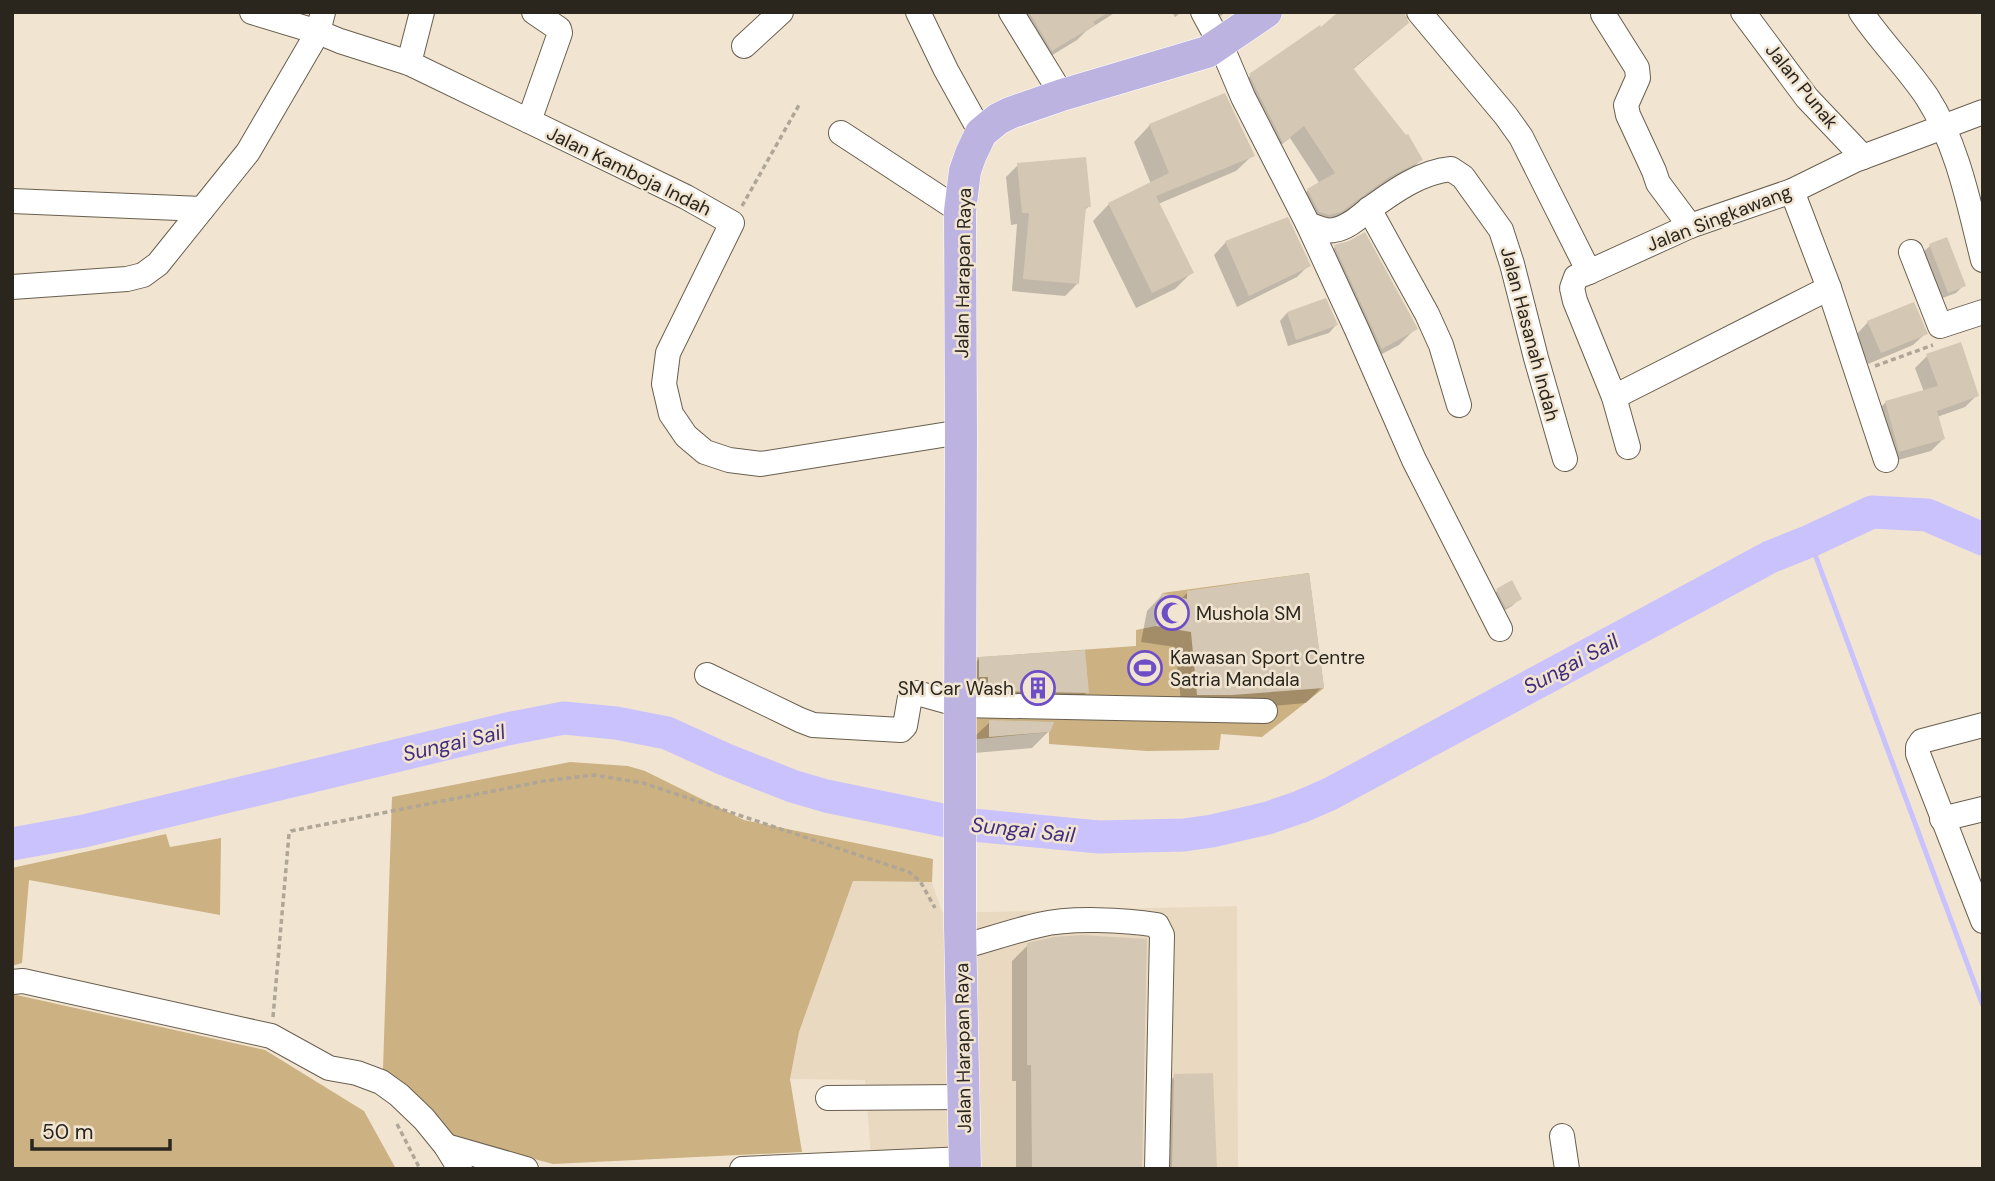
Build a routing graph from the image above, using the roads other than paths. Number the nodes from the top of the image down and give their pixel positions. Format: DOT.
graph roads {
  1 [pos="252,12"];
  2 [pos="422,12"];
  3 [pos="534,12"];
  4 [pos="781,12"];
  5 [pos="918,12"];
  6 [pos="1011,12"];
  7 [pos="1203,12"];
  8 [pos="1266,12"];
  9 [pos="1419,12"];
  10 [pos="1605,12"];
  11 [pos="1743,12"];
  12 [pos="1872,16"];
  13 [pos="321,22"];
  14 [pos="1221,44"];
  15 [pos="744,46"];
  16 [pos="409,63"];
  17 [pos="1062,96"];
  18 [pos="1983,112"];
  19 [pos="529,121"];
  20 [pos="1942,125"];
  21 [pos="841,133"];
  22 [pos="981,133"];
  23 [pos="1863,157"];
  24 [pos="1792,191"];
  25 [pos="12,201"];
  26 [pos="202,209"];
  27 [pos="1369,209"];
  28 [pos="960,211"];
  29 [pos="1308,224"];
  30 [pos="1690,226"];
  31 [pos="1911,253"];
  32 [pos="1983,260"];
  33 [pos="1589,271"];
  34 [pos="12,287"];
  35 [pos="1829,288"];
  36 [pos="1983,312"];
  37 [pos="1614,397"];
  38 [pos="1459,405"];
  39 [pos="961,432"];
  40 [pos="1628,447"];
  41 [pos="1565,459"];
  42 [pos="1886,460"];
  43 [pos="1500,629"];
  44 [pos="707,675"];
  45 [pos="1265,711"];
  46 [pos="960,718"];
  47 [pos="1983,724"];
  48 [pos="1983,809"];
  49 [pos="1942,819"];
  50 [pos="1981,908"];
  51 [pos="961,937"];
  52 [pos="12,982"];
  53 [pos="964,1097"];
  54 [pos="828,1098"];
  55 [pos="1562,1136"];
  56 [pos="446,1146"];
  57 [pos="965,1164"];
  58 [pos="460,1169"];
  59 [pos="526,1169"];
  60 [pos="742,1169"];
  61 [pos="1157,1169"];
  62 [pos="1567,1169"];
  1 -- 13 [label="street, Jalan Kamboja Indah"];
  2 -- 16 [label="street"];
  3 -- 19 [label="street"];
  4 -- 15 [label="street"];
  5 -- 22 [label="street"];
  6 -- 17 [label="street"];
  7 -- 14 [label="street"];
  8 -- 14 [label="main road"];
  9 -- 33 [label="street"];
  10 -- 30 [label="street"];
  11 -- 23 [label="street, Jalan Punak"];
  12 -- 20 [label="street"];
  13 -- 16 [label="street, Jalan Kamboja Indah"];
  13 -- 26 [label="street"];
  14 -- 17 [label="main road"];
  14 -- 29 [label="street"];
  16 -- 19 [label="street, Jalan Kamboja Indah"];
  17 -- 22 [label="main road"];
  18 -- 20 [label="street, Jalan Singkawang"];
  19 -- 39 [label="street, Jalan Kamboja Indah"];
  20 -- 23 [label="street, Jalan Singkawang"];
  20 -- 32 [label="street"];
  21 -- 28 [label="street"];
  22 -- 28 [label="main road, Jalan Harapan Raya"];
  23 -- 24 [label="street, Jalan Singkawang"];
  24 -- 30 [label="street, Jalan Singkawang"];
  24 -- 35 [label="street"];
  25 -- 26 [label="street"];
  26 -- 34 [label="street"];
  27 -- 29 [label="street, Jalan Hasanah Indah"];
  27 -- 38 [label="street"];
  27 -- 41 [label="street, Jalan Hasanah Indah"];
  28 -- 39 [label="main road, Jalan Harapan Raya"];
  29 -- 43 [label="street"];
  30 -- 33 [label="street, Jalan Singkawang"];
  31 -- 36 [label="street"];
  33 -- 37 [label="street"];
  35 -- 37 [label="street"];
  35 -- 42 [label="street"];
  37 -- 40 [label="street"];
  39 -- 46 [label="main road, Jalan Harapan Raya"];
  44 -- 46 [label="street"];
  45 -- 46 [label="street"];
  46 -- 51 [label="main road, Jalan Harapan Raya"];
  47 -- 49 [label="street"];
  48 -- 49 [label="street"];
  49 -- 50 [label="street"];
  51 -- 53 [label="main road, Jalan Harapan Raya"];
  51 -- 61 [label="street"];
  52 -- 56 [label="street"];
  53 -- 54 [label="street"];
  53 -- 57 [label="main road, Jalan Harapan Raya"];
  55 -- 62 [label="street"];
  56 -- 58 [label="street"];
  56 -- 59 [label="street"];
  57 -- 60 [label="street"];
}
